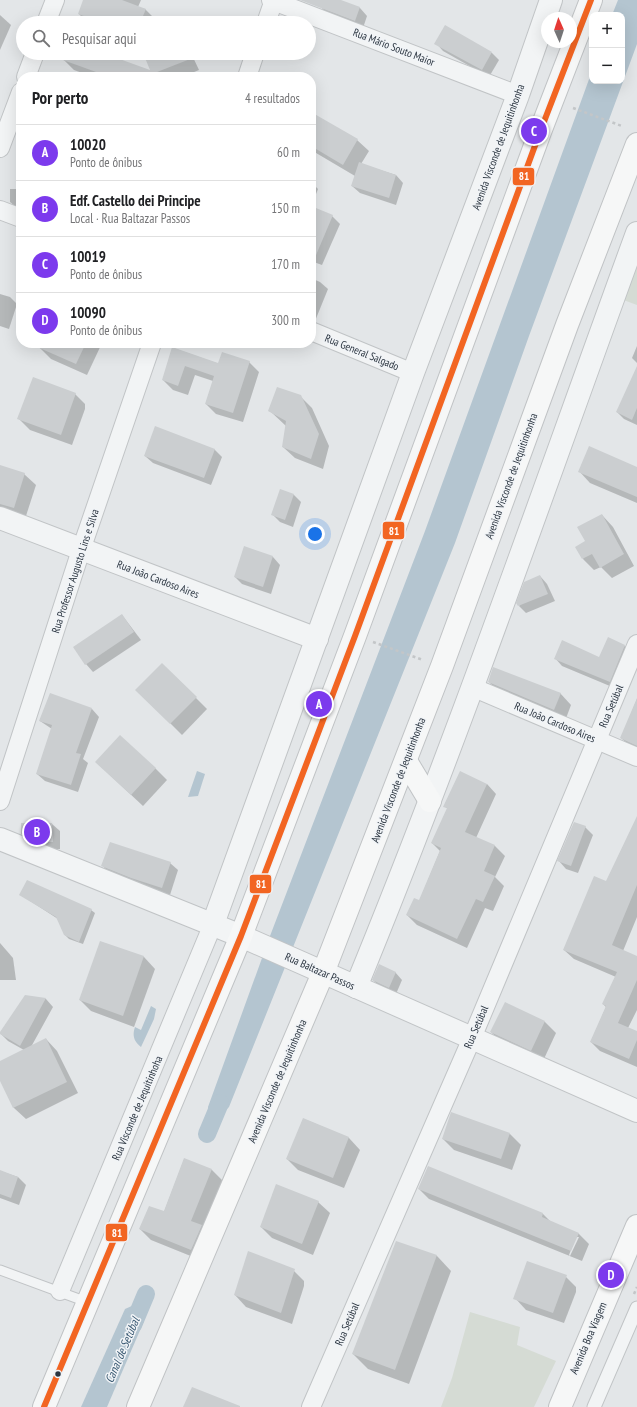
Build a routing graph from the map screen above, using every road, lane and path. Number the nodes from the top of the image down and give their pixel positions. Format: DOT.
graph roads {
  1 [pos="55,0"];
  2 [pos="273,0"];
  3 [pos="551,0"];
  4 [pos="591,0"];
  5 [pos="49,16"];
  6 [pos="268,16"];
  7 [pos="315,16"];
  8 [pos="316,16"];
  9 [pos="32,60"];
  10 [pos="252,60"];
  11 [pos="28,72"];
  12 [pos="248,72"];
  13 [pos="518,94"];
  14 [pos="16,105"];
  15 [pos="573,108"];
  16 [pos="622,126"];
  17 [pos="637,144"];
  18 [pos="0,148"];
  19 [pos="0,210"];
  20 [pos="16,216"];
  21 [pos="637,233"];
  22 [pos="316,333"];
  23 [pos="150,348"];
  24 [pos="413,373"];
  25 [pos="0,518"];
  26 [pos="81,550"];
  27 [pos="317,639"];
  28 [pos="379,644"];
  29 [pos="637,644"];
  30 [pos="419,658"];
  31 [pos="472,687"];
  32 [pos="597,740"];
  33 [pos="637,757"];
  34 [pos="406,761"];
  35 [pos="430,800"];
  36 [pos="0,801"];
  37 [pos="0,839"];
  38 [pos="213,924"];
  39 [pos="250,940"];
  40 [pos="317,970"];
  41 [pos="356,987"];
  42 [pos="472,1038"];
  43 [pos="637,1111"];
  44 [pos="637,1226"];
  45 [pos="0,1270"];
  46 [pos="60,1292"];
  47 [pos="87,1302"];
  48 [pos="637,1308"];
  49 [pos="44,1407"];
  50 [pos="138,1407"];
  51 [pos="311,1407"];
  52 [pos="560,1407"];
  53 [pos="594,1407"];
  1 -- 5 [label="street"];
  2 -- 6 [label="street"];
  2 -- 7 [label="street, Rua Mário Souto Maior"];
  3 -- 13 [label="street, Avenida Visconde de Jequitinhonha"];
  4 -- 39 [label="main road"];
  8 -- 13 [label="street, Rua Mário Souto Maior"];
  9 -- 11 [label="street"];
  10 -- 12 [label="street"];
  13 -- 24 [label="street, Avenida Visconde de Jequitinhonha"];
  14 -- 18 [label="street"];
  15 -- 16 [label="path"];
  17 -- 34 [label="main road, Avenida Visconde de Jequitinhonha"];
  19 -- 20 [label="street"];
  21 -- 31 [label="street"];
  22 -- 24 [label="street, Rua General Salgado"];
  23 -- 26 [label="street, Rua Professor Augusto Lins e Silva"];
  24 -- 27 [label="street, Avenida Visconde de Jequitinhonha"];
  25 -- 26 [label="street, Rua João Cardoso Aires"];
  26 -- 27 [label="street, Rua João Cardoso Aires"];
  26 -- 36 [label="street, Rua Professor Augusto Lins e Silva"];
  27 -- 38 [label="street, Avenida Visconde de Jequitinhonha"];
  28 -- 30 [label="path"];
  29 -- 32 [label="street, Rua Setúbal"];
  31 -- 32 [label="street, Rua João Cardoso Aires"];
  31 -- 35 [label="street"];
  32 -- 33 [label="street, Rua João Cardoso Aires"];
  32 -- 42 [label="street, Rua Setúbal"];
  34 -- 35 [label="main road"];
  34 -- 40 [label="main road, Avenida Visconde de Jequitinhonha"];
  35 -- 41 [label="street"];
  37 -- 38 [label="street, Rua Baltazar Passos"];
  38 -- 39 [label="street, Rua Baltazar Passos"];
  38 -- 46 [label="street, Rua Visconde de Jequitinhoha"];
  39 -- 40 [label="street, Rua Baltazar Passos"];
  39 -- 47 [label="main road"];
  40 -- 41 [label="street, Rua Baltazar Passos"];
  40 -- 50 [label="main road, Avenida Visconde de Jequitinhonha"];
  41 -- 42 [label="street, Rua Baltazar Passos"];
  42 -- 43 [label="street, Rua Baltazar Passos"];
  42 -- 51 [label="street, Rua Setúbal"];
  44 -- 52 [label="main road, Avenida Boa Viagem"];
  45 -- 46 [label="lane"];
  46 -- 47 [label="lane"];
  47 -- 49 [label="main road"];
  48 -- 53 [label="street"];
}
